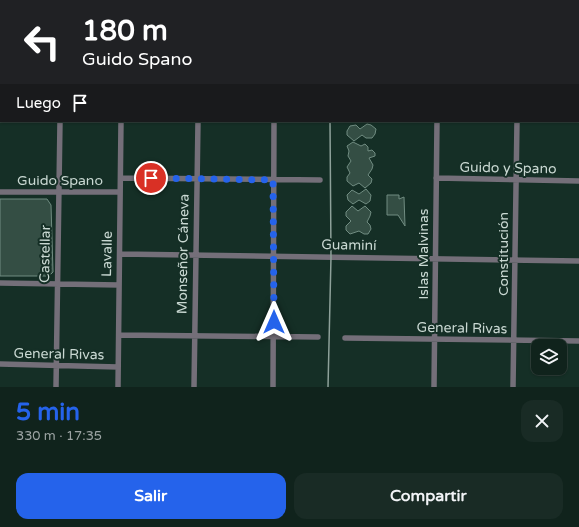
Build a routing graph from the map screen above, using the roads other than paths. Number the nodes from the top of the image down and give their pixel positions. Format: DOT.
graph roads {
  1 [pos="60,122"];
  2 [pos="121,122"];
  3 [pos="198,122"];
  4 [pos="274,122"];
  5 [pos="437,122"];
  6 [pos="517,122"];
  7 [pos="121,178"];
  8 [pos="436,178"];
  9 [pos="196,179"];
  10 [pos="273,180"];
  11 [pos="320,180"];
  12 [pos="515,180"];
  13 [pos="579,181"];
  14 [pos="0,192"];
  15 [pos="58,192"];
  16 [pos="120,192"];
  17 [pos="120,254"];
  18 [pos="195,255"];
  19 [pos="274,256"];
  20 [pos="436,258"];
  21 [pos="515,260"];
  22 [pos="579,261"];
  23 [pos="0,283"];
  24 [pos="57,283"];
  25 [pos="119,285"];
  26 [pos="119,335"];
  27 [pos="194,335"];
  28 [pos="274,336"];
  29 [pos="318,337"];
  30 [pos="345,338"];
  31 [pos="434,340"];
  32 [pos="513,341"];
  33 [pos="579,341"];
  34 [pos="0,364"];
  35 [pos="56,365"];
  36 [pos="118,367"];
  37 [pos="56,387"];
  38 [pos="118,387"];
  39 [pos="194,387"];
  40 [pos="273,387"];
  41 [pos="434,387"];
  42 [pos="513,387"];
  1 -- 15 [label="street, Castellar"];
  2 -- 7 [label="street, Lavalle"];
  3 -- 9 [label="street, Monseñor Cáneva"];
  4 -- 10 [label="street"];
  5 -- 8 [label="street, Islas Malvinas"];
  6 -- 12 [label="street, Constitución"];
  7 -- 9 [label="street, Guido Spano"];
  7 -- 16 [label="street, Lavalle"];
  8 -- 12 [label="street, Guido y Spano"];
  8 -- 20 [label="street, Islas Malvinas"];
  9 -- 10 [label="street, Guido Spano"];
  9 -- 18 [label="street, Monseñor Cáneva"];
  10 -- 11 [label="street, Guido Spano"];
  10 -- 19 [label="street"];
  12 -- 13 [label="street, Guido y Spano"];
  12 -- 21 [label="street, Constitución"];
  14 -- 15 [label="street, Guido Spano"];
  15 -- 16 [label="street, Guido Spano"];
  15 -- 24 [label="street, Castellar"];
  16 -- 17 [label="street, Lavalle"];
  17 -- 18 [label="street, Guaminí"];
  17 -- 25 [label="street, Lavalle"];
  18 -- 19 [label="street, Guaminí"];
  18 -- 27 [label="street, Monseñor Cáneva"];
  19 -- 20 [label="street, Guaminí"];
  19 -- 28 [label="street"];
  20 -- 21 [label="street, Guaminí"];
  20 -- 31 [label="street, Islas Malvinas"];
  21 -- 22 [label="street, Guaminí"];
  21 -- 32 [label="street, Constitución"];
  23 -- 24 [label="street"];
  24 -- 25 [label="street"];
  24 -- 35 [label="street, Castellar"];
  25 -- 26 [label="street, Lavalle"];
  26 -- 27 [label="street, General Rivas"];
  26 -- 36 [label="street, Lavalle"];
  27 -- 28 [label="street, General Rivas"];
  27 -- 39 [label="street, Monseñor Cáneva"];
  28 -- 29 [label="street, General Rivas"];
  28 -- 40 [label="street"];
  30 -- 31 [label="street, General Rivas"];
  31 -- 32 [label="street, General Rivas"];
  31 -- 41 [label="street, Islas Malvinas"];
  32 -- 33 [label="street, General Rivas"];
  32 -- 42 [label="street, Constitución"];
  34 -- 35 [label="street, General Rivas"];
  35 -- 36 [label="street, General Rivas"];
  35 -- 37 [label="street, Castellar"];
  36 -- 38 [label="street, Lavalle"];
}
